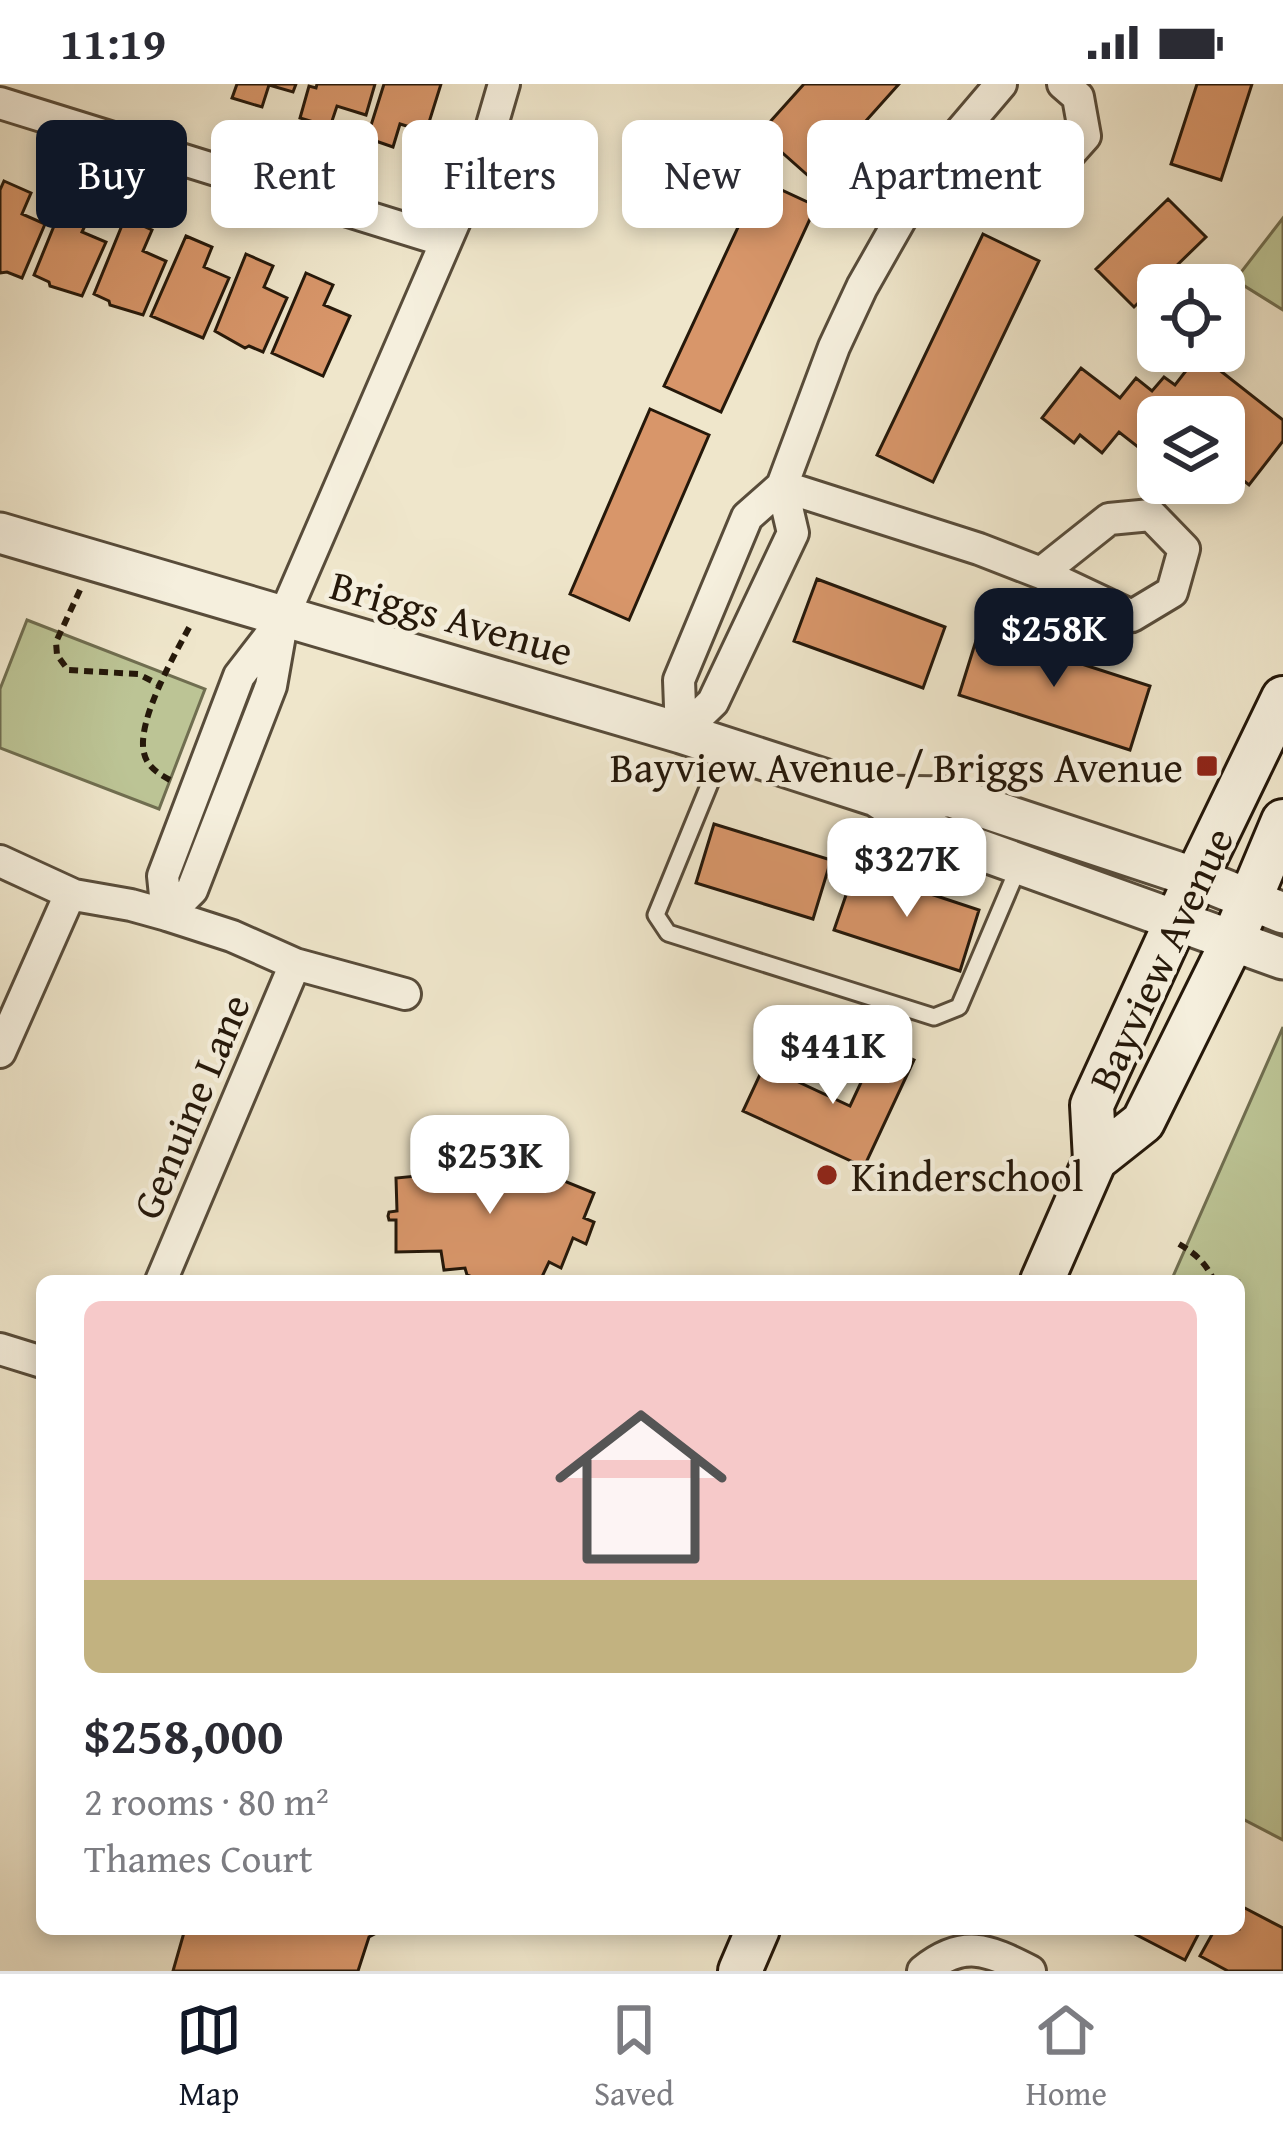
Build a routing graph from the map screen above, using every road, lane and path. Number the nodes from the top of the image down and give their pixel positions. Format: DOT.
graph roads {
  1 [pos="504,84"];
  2 [pos="1001,84"];
  3 [pos="1063,84"];
  4 [pos="0,104"];
  5 [pos="970,120"];
  6 [pos="1082,120"];
  7 [pos="898,228"];
  8 [pos="445,242"];
  9 [pos="782,486"];
  10 [pos="0,533"];
  11 [pos="93,561"];
  12 [pos="1040,573"];
  13 [pos="206,595"];
  14 [pos="283,619"];
  15 [pos="158,684"];
  16 [pos="1283,698"];
  17 [pos="681,733"];
  18 [pos="724,747"];
  19 [pos="194,794"];
  20 [pos="876,796"];
  21 [pos="1283,820"];
  22 [pos="0,861"];
  23 [pos="1020,863"];
  24 [pos="1196,878"];
  25 [pos="70,893"];
  26 [pos="1266,906"];
  27 [pos="167,915"];
  28 [pos="1177,920"];
  29 [pos="1233,940"];
  30 [pos="1283,959"];
  31 [pos="295,964"];
  32 [pos="405,994"];
  33 [pos="0,1052"];
  34 [pos="1095,1160"];
  35 [pos="1179,1244"];
  36 [pos="164,1275"];
  37 [pos="1045,1275"];
  38 [pos="1212,1275"];
  39 [pos="0,1349"];
  40 [pos="36,1361"];
  41 [pos="755,1935"];
  42 [pos="740,1971"];
  43 [pos="923,1971"];
  44 [pos="1030,1971"];
  1 -- 8 [label="street"];
  2 -- 5 [label="street"];
  3 -- 6 [label="street"];
  4 -- 8 [label="street"];
  7 -- 9 [label="street"];
  8 -- 14 [label="street"];
  9 -- 12 [label="street"];
  9 -- 17 [label="street"];
  9 -- 17 [label="street"];
  10 -- 11 [label="street, Briggs Avenue"];
  11 -- 13 [label="street, Briggs Avenue"];
  11 -- 15 [label="path"];
  13 -- 14 [label="street, Briggs Avenue"];
  13 -- 15 [label="path"];
  14 -- 17 [label="street, Briggs Avenue"];
  14 -- 19 [label="street"];
  14 -- 27 [label="street"];
  15 -- 19 [label="path"];
  16 -- 24 [label="main road, Bayview Avenue"];
  17 -- 18 [label="street, Briggs Avenue"];
  18 -- 20 [label="street, Briggs Avenue"];
  18 -- 23 [label="lane"];
  19 -- 27 [label="street"];
  20 -- 23 [label="street, Briggs Avenue"];
  20 -- 24 [label="street, Briggs Avenue"];
  21 -- 26 [label="main road, Bayview Avenue"];
  22 -- 25 [label="street, Genuine Lane"];
  23 -- 28 [label="street, Briggs Avenue"];
  24 -- 26 [label="street, Briggs Avenue"];
  24 -- 28 [label="main road, Bayview Avenue"];
  25 -- 27 [label="street, Genuine Lane"];
  25 -- 33 [label="street"];
  26 -- 29 [label="main road, Bayview Avenue"];
  27 -- 31 [label="street, Genuine Lane"];
  28 -- 29 [label="street, Briggs Avenue"];
  28 -- 34 [label="main road, Bayview Avenue"];
  29 -- 30 [label="street, Briggs Avenue"];
  29 -- 34 [label="main road, Bayview Avenue"];
  31 -- 32 [label="street, Genuine Lane"];
  31 -- 36 [label="street, Genuine Lane"];
  34 -- 37 [label="main road, Bayview Avenue"];
  35 -- 38 [label="path"];
  39 -- 40 [label="street"];
  41 -- 42 [label="main road"];
  43 -- 44 [label="street"];
}
